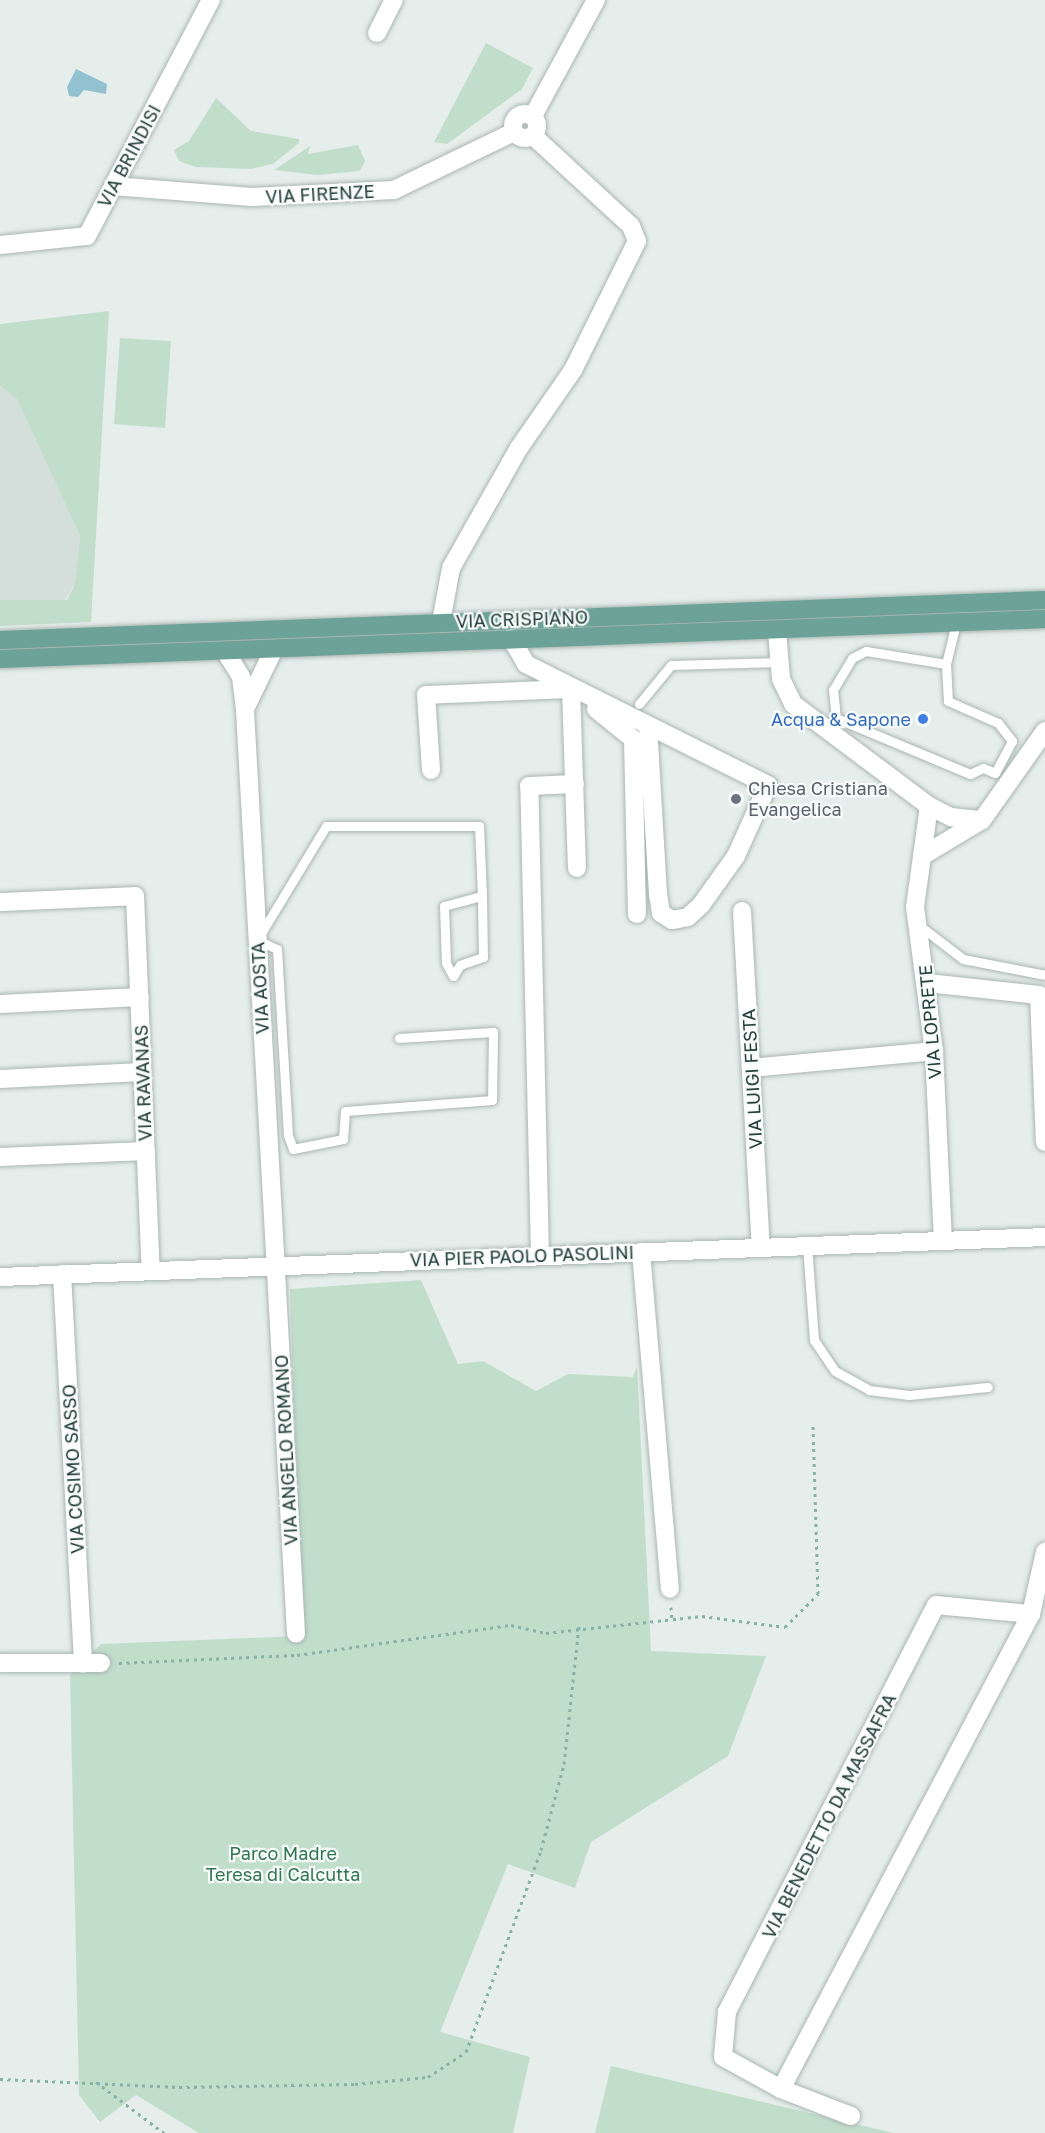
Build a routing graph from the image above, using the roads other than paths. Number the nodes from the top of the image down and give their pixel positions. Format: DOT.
graph roads {
  1 [pos="211,0"];
  2 [pos="394,0"];
  3 [pos="596,0"];
  4 [pos="377,33"];
  5 [pos="533,116"];
  6 [pos="514,132"];
  7 [pos="533,136"];
  8 [pos="113,186"];
  9 [pos="0,245"];
  10 [pos="1045,600"];
  11 [pos="1045,619"];
  12 [pos="441,622"];
  13 [pos="956,622"];
  14 [pos="777,631"];
  15 [pos="511,638"];
  16 [pos="0,640"];
  17 [pos="274,649"];
  18 [pos="225,651"];
  19 [pos="0,659"];
  20 [pos="779,662"];
  21 [pos="946,663"];
  22 [pos="571,688"];
  23 [pos="639,704"];
  24 [pos="245,710"];
  25 [pos="648,728"];
  26 [pos="1045,731"];
  27 [pos="431,770"];
  28 [pos="575,784"];
  29 [pos="929,806"];
  30 [pos="982,820"];
  31 [pos="922,856"];
  32 [pos="577,868"];
  33 [pos="482,896"];
  34 [pos="0,902"];
  35 [pos="742,911"];
  36 [pos="637,914"];
  37 [pos="920,926"];
  38 [pos="257,940"];
  39 [pos="1045,975"];
  40 [pos="927,983"];
  41 [pos="140,997"];
  42 [pos="0,1004"];
  43 [pos="399,1038"];
  44 [pos="934,1051"];
  45 [pos="752,1068"];
  46 [pos="142,1072"];
  47 [pos="0,1079"];
  48 [pos="1045,1142"];
  49 [pos="146,1151"];
  50 [pos="0,1157"];
  51 [pos="1045,1237"];
  52 [pos="943,1240"];
  53 [pos="807,1245"];
  54 [pos="761,1247"];
  55 [pos="640,1252"];
  56 [pos="540,1256"];
  57 [pos="275,1266"];
  58 [pos="151,1271"];
  59 [pos="62,1274"];
  60 [pos="0,1277"];
  61 [pos="988,1388"];
  62 [pos="1045,1552"];
  63 [pos="670,1589"];
  64 [pos="1031,1614"];
  65 [pos="296,1634"];
  66 [pos="0,1663"];
  67 [pos="781,2089"];
  68 [pos="851,2116"];
  1 -- 8 [label="street, VIA BRINDISI"];
  2 -- 4 [label="street"];
  3 -- 5 [label="street"];
  5 -- 6 [label="street, VIA FIRENZE"];
  5 -- 7 [label="street"];
  6 -- 7 [label="street"];
  6 -- 8 [label="street, VIA FIRENZE"];
  7 -- 12 [label="street"];
  8 -- 9 [label="street, VIA BRINDISI"];
  10 -- 12 [label="main road, VIA CRISPIANO"];
  11 -- 13 [label="main road, VIA CRISPIANO"];
  12 -- 16 [label="main road, VIA CRISPIANO"];
  13 -- 14 [label="main road, VIA CRISPIANO"];
  13 -- 21 [label="lane"];
  14 -- 15 [label="main road, VIA CRISPIANO"];
  14 -- 20 [label="street"];
  15 -- 17 [label="main road, VIA CRISPIANO"];
  15 -- 22 [label="street, VIA CRISPIANO"];
  17 -- 18 [label="main road, VIA CRISPIANO"];
  17 -- 24 [label="street"];
  18 -- 19 [label="main road, VIA CRISPIANO"];
  18 -- 24 [label="street"];
  20 -- 23 [label="lane"];
  20 -- 29 [label="street"];
  21 -- 21 [label="lane"];
  22 -- 25 [label="street, VIA CRISPIANO"];
  22 -- 27 [label="street"];
  22 -- 28 [label="street"];
  22 -- 36 [label="street, VIA CRISPIANO"];
  24 -- 38 [label="street, VIA AOSTA"];
  25 -- 25 [label="street, VIA CRISPIANO"];
  26 -- 30 [label="street"];
  28 -- 32 [label="street"];
  28 -- 56 [label="street"];
  29 -- 30 [label="street"];
  29 -- 31 [label="street, VIA LOPRETE"];
  30 -- 31 [label="street"];
  31 -- 37 [label="street, VIA LOPRETE"];
  33 -- 33 [label="lane"];
  33 -- 38 [label="lane"];
  34 -- 41 [label="street, VIA RAVANAS"];
  35 -- 45 [label="street, VIA LUIGI FESTA"];
  37 -- 39 [label="lane"];
  37 -- 40 [label="street, VIA LOPRETE"];
  38 -- 43 [label="lane"];
  38 -- 57 [label="street, VIA AOSTA"];
  40 -- 44 [label="street, VIA LOPRETE"];
  40 -- 48 [label="street"];
  41 -- 42 [label="street"];
  41 -- 46 [label="street, VIA RAVANAS"];
  44 -- 45 [label="street"];
  44 -- 52 [label="street, VIA LOPRETE"];
  45 -- 54 [label="street, VIA LUIGI FESTA"];
  46 -- 47 [label="street"];
  46 -- 49 [label="street, VIA RAVANAS"];
  49 -- 50 [label="street"];
  49 -- 58 [label="street, VIA RAVANAS"];
  51 -- 52 [label="street, VIA PIER PAOLO PASOLINI"];
  52 -- 53 [label="street, VIA PIER PAOLO PASOLINI"];
  53 -- 54 [label="street, VIA PIER PAOLO PASOLINI"];
  53 -- 61 [label="lane"];
  54 -- 55 [label="street, VIA PIER PAOLO PASOLINI"];
  55 -- 56 [label="street, VIA PIER PAOLO PASOLINI"];
  55 -- 63 [label="street"];
  56 -- 57 [label="street, VIA PIER PAOLO PASOLINI"];
  57 -- 58 [label="street, VIA PIER PAOLO PASOLINI"];
  57 -- 65 [label="street, VIA ANGELO ROMANO"];
  58 -- 59 [label="street, VIA PIER PAOLO PASOLINI"];
  59 -- 60 [label="street, VIA PIER PAOLO PASOLINI"];
  59 -- 66 [label="street, VIA COSIMO SASSO"];
  62 -- 64 [label="street"];
  64 -- 67 [label="street"];
  64 -- 67 [label="street, VIA BENEDETTO DA MASSAFRA"];
  67 -- 68 [label="street, VIA BENEDETTO DA MASSAFRA"];
}
